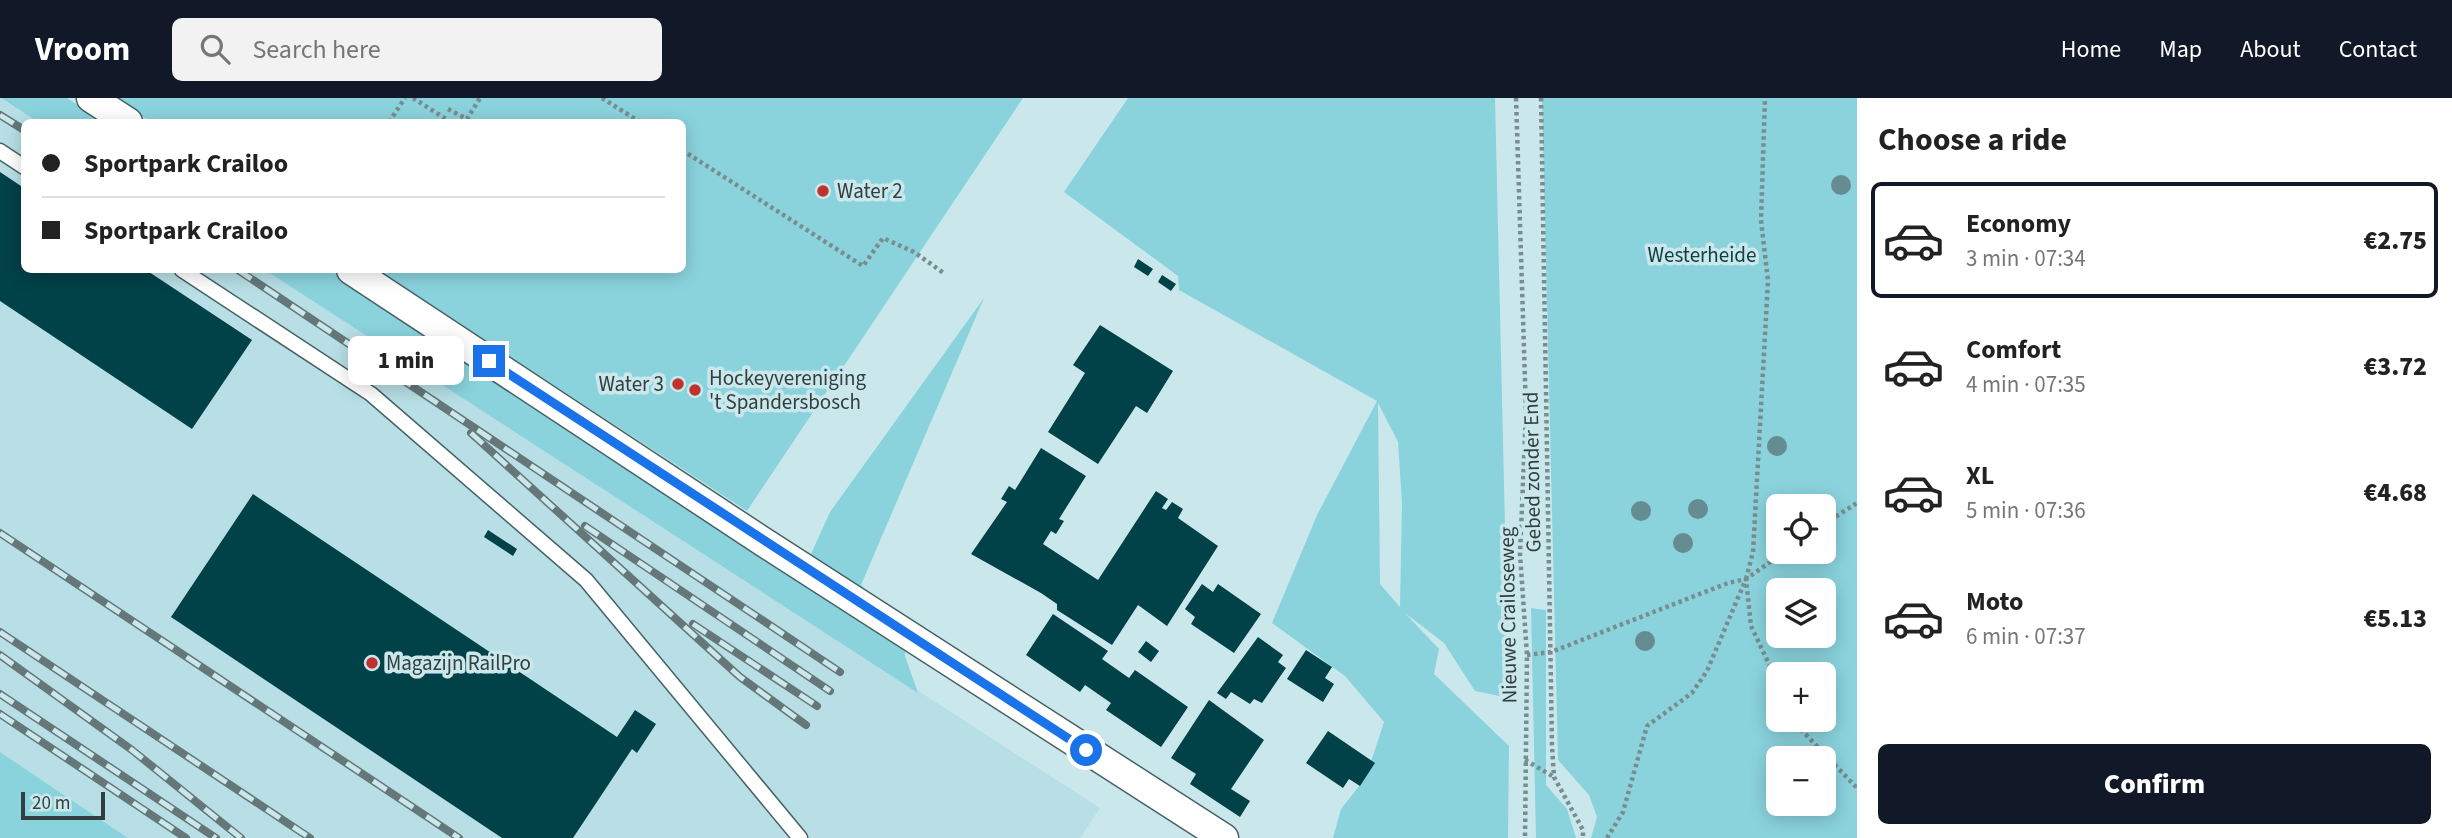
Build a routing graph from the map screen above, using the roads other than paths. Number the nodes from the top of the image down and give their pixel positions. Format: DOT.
graph roads {
  1 [pos="91,98"];
  2 [pos="123,119"];
  3 [pos="0,150"];
  4 [pos="21,165"];
  5 [pos="187,273"];
  6 [pos="356,273"];
  7 [pos="800,838"];
  8 [pos="1224,838"];
  1 -- 2 [label="street"];
  3 -- 4 [label="lane"];
  5 -- 7 [label="lane"];
  6 -- 8 [label="street"];
}
